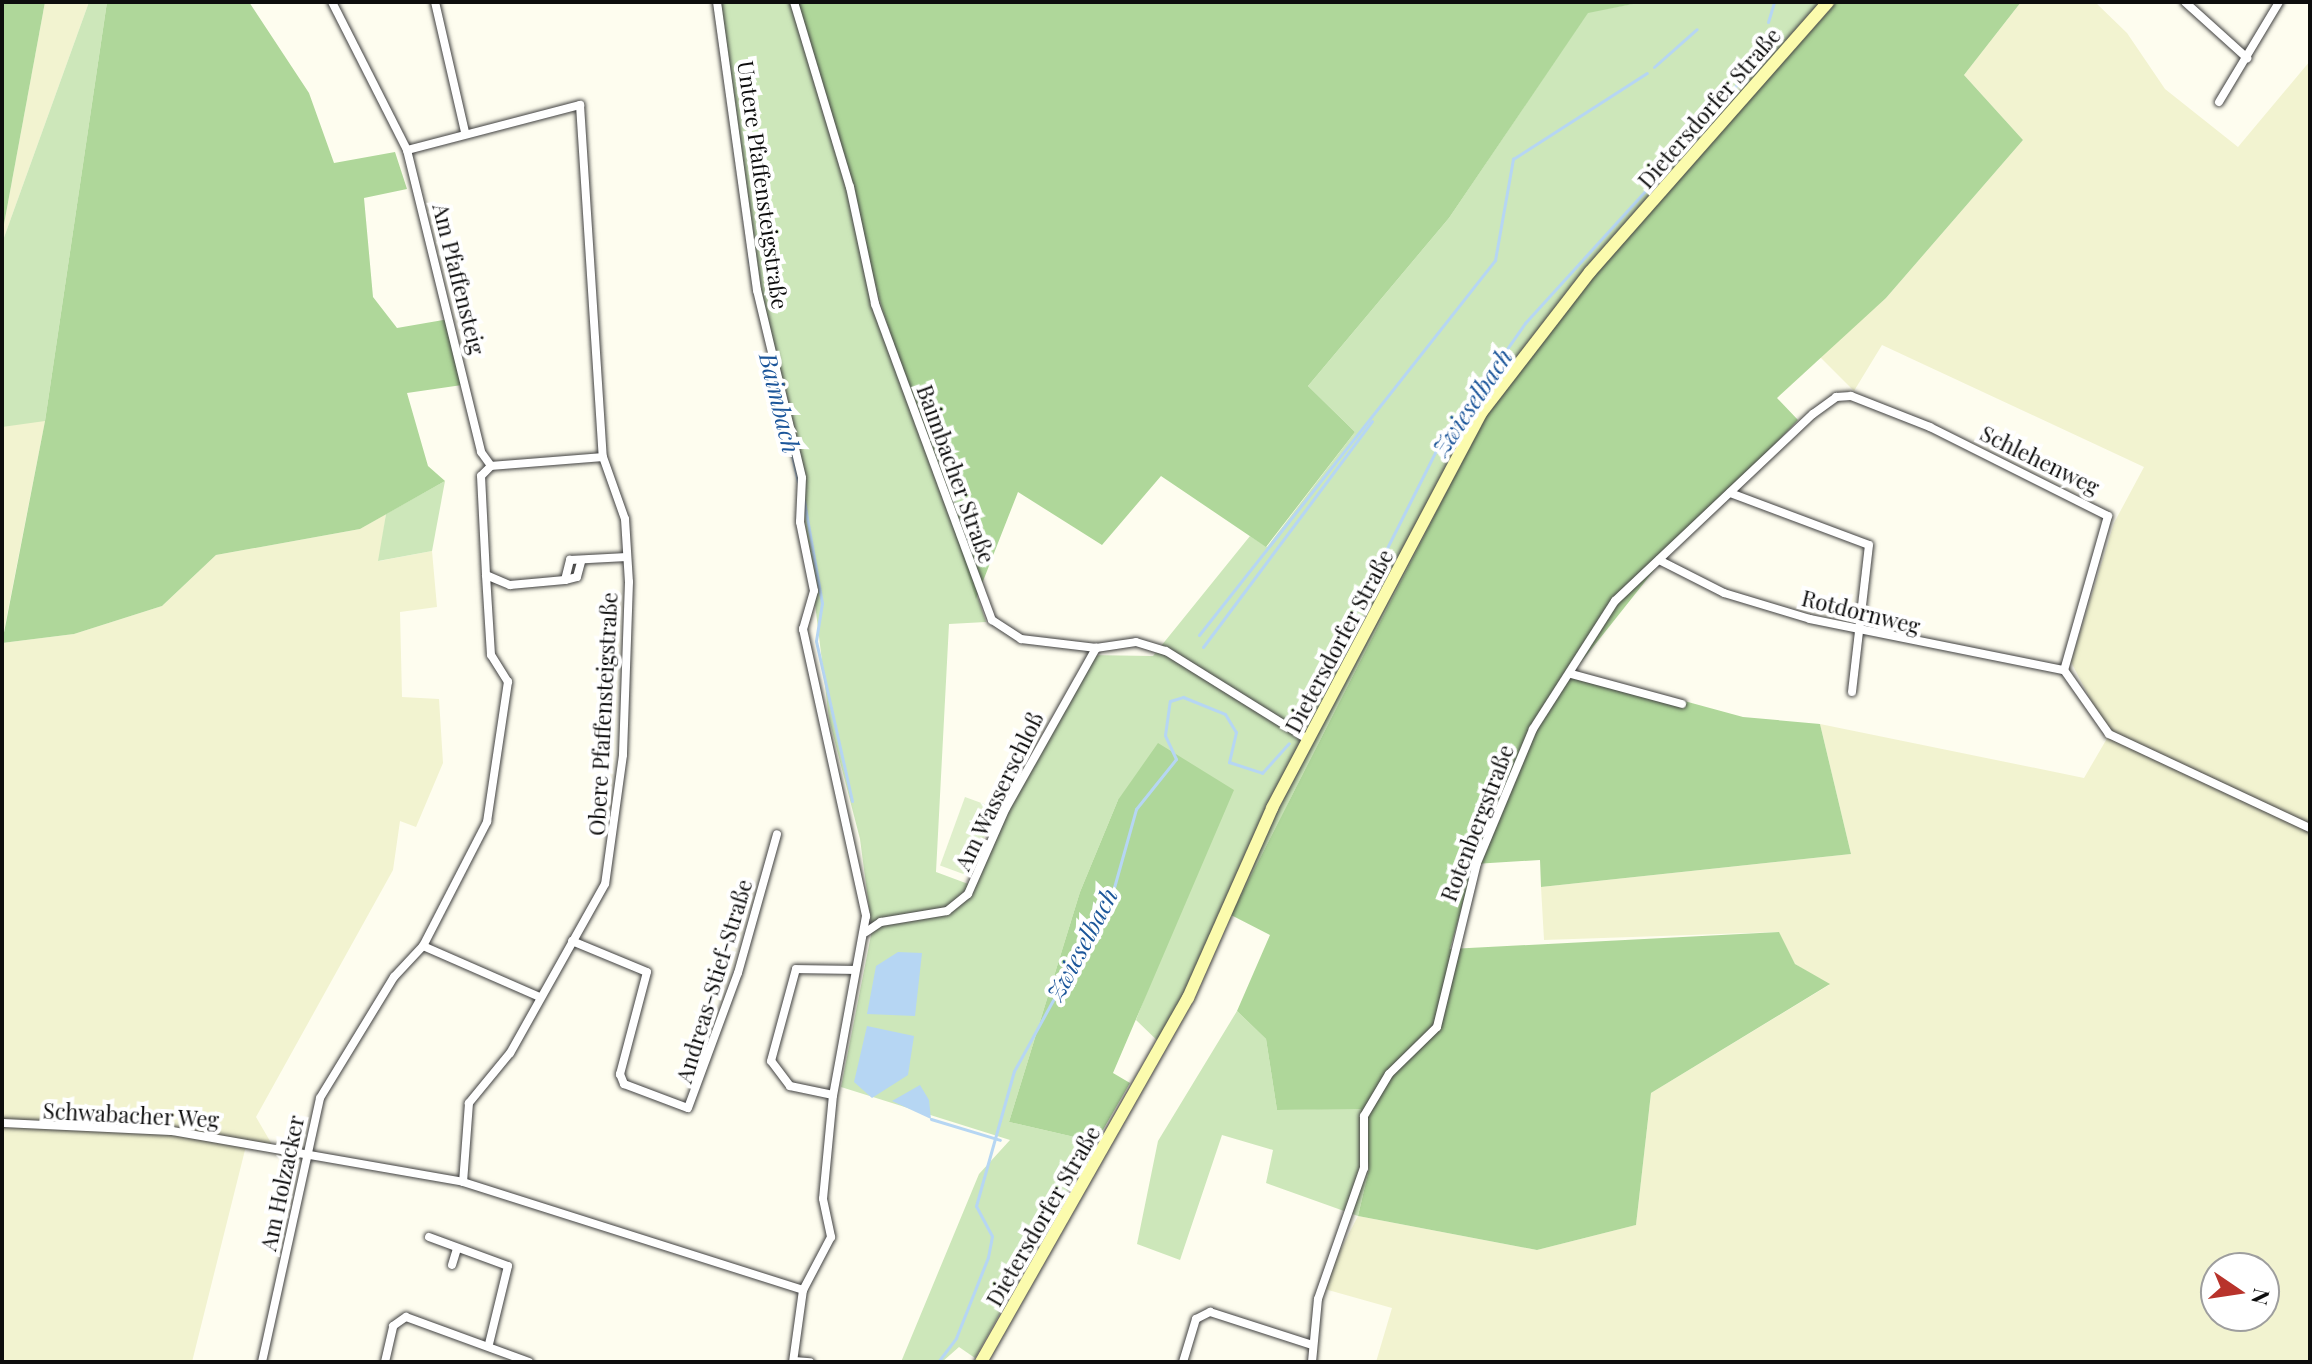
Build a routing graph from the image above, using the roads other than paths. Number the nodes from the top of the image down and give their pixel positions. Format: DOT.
graph roads {
  1 [pos="332,2"];
  2 [pos="435,2"];
  3 [pos="717,2"];
  4 [pos="794,2"];
  5 [pos="1828,2"];
  6 [pos="2185,2"];
  7 [pos="2279,2"];
  8 [pos="2247,58"];
  9 [pos="2219,102"];
  10 [pos="465,132"];
  11 [pos="407,150"];
  12 [pos="1851,396"];
  13 [pos="603,457"];
  14 [pos="491,466"];
  15 [pos="1730,493"];
  16 [pos="627,557"];
  17 [pos="1659,560"];
  18 [pos="486,575"];
  19 [pos="1863,633"];
  20 [pos="1096,648"];
  21 [pos="2064,670"];
  22 [pos="1571,674"];
  23 [pos="1852,692"];
  24 [pos="1682,704"];
  25 [pos="1309,740"];
  26 [pos="2310,828"];
  27 [pos="777,834"];
  28 [pos="866,932"];
  29 [pos="572,941"];
  30 [pos="423,946"];
  31 [pos="854,970"];
  32 [pos="540,997"];
  33 [pos="833,1095"];
  34 [pos="2,1123"];
  35 [pos="306,1151"];
  36 [pos="463,1182"];
  37 [pos="429,1237"];
  38 [pos="457,1249"];
  39 [pos="452,1265"];
  40 [pos="803,1290"];
  41 [pos="489,1344"];
  42 [pos="1312,1345"];
  43 [pos="793,1361"];
  44 [pos="262,1362"];
  45 [pos="385,1362"];
  46 [pos="529,1362"];
  47 [pos="810,1362"];
  48 [pos="981,1362"];
  49 [pos="1183,1362"];
  50 [pos="1312,1362"];
  1 -- 11 [label="street, Am Pfaffensteig"];
  2 -- 10 [label="street"];
  3 -- 28 [label="street, Untere Pfaffensteigstraße"];
  4 -- 20 [label="street, Baimbacher Straße"];
  5 -- 25 [label="street, Dietersdorfer Straße"];
  6 -- 8 [label="street"];
  7 -- 8 [label="street"];
  8 -- 9 [label="street"];
  10 -- 11 [label="street, Obere Pfaffensteigstraße"];
  10 -- 13 [label="street, Obere Pfaffensteigstraße"];
  11 -- 14 [label="street, Am Pfaffensteig"];
  12 -- 15 [label="street, Rotenbergstraße"];
  12 -- 21 [label="street, Schlehenweg"];
  13 -- 14 [label="street"];
  13 -- 16 [label="street, Obere Pfaffensteigstraße"];
  14 -- 18 [label="street, Am Holzacker"];
  15 -- 17 [label="street, Rotenbergstraße"];
  15 -- 19 [label="street"];
  16 -- 18 [label="street"];
  16 -- 29 [label="street, Obere Pfaffensteigstraße"];
  17 -- 19 [label="street, Rotdornweg"];
  17 -- 22 [label="street, Rotenbergstraße"];
  18 -- 30 [label="street, Am Holzacker"];
  19 -- 21 [label="street, Rotdornweg"];
  19 -- 23 [label="street"];
  20 -- 25 [label="street, Baimbacher Straße"];
  20 -- 28 [label="street, Am Wasserschloß"];
  21 -- 26 [label="street"];
  22 -- 24 [label="street"];
  22 -- 42 [label="street, Rotenbergstraße"];
  25 -- 48 [label="street, Dietersdorfer Straße"];
  27 -- 29 [label="street, Andreas-Stief-Straße"];
  28 -- 31 [label="street"];
  29 -- 32 [label="street, Obere Pfaffensteigstraße"];
  30 -- 32 [label="street"];
  30 -- 35 [label="street, Am Holzacker"];
  31 -- 33 [label="street"];
  31 -- 33 [label="street"];
  32 -- 36 [label="street, Obere Pfaffensteigstraße"];
  33 -- 40 [label="street"];
  34 -- 35 [label="street, Schwabacher Weg"];
  35 -- 36 [label="street"];
  35 -- 44 [label="street, Am Holzacker"];
  36 -- 40 [label="street"];
  37 -- 38 [label="street"];
  38 -- 39 [label="street"];
  38 -- 41 [label="street"];
  40 -- 43 [label="street"];
  41 -- 45 [label="street"];
  41 -- 46 [label="street"];
  42 -- 49 [label="street"];
  42 -- 50 [label="street, Rotenbergstraße"];
  43 -- 47 [label="street"];
}
